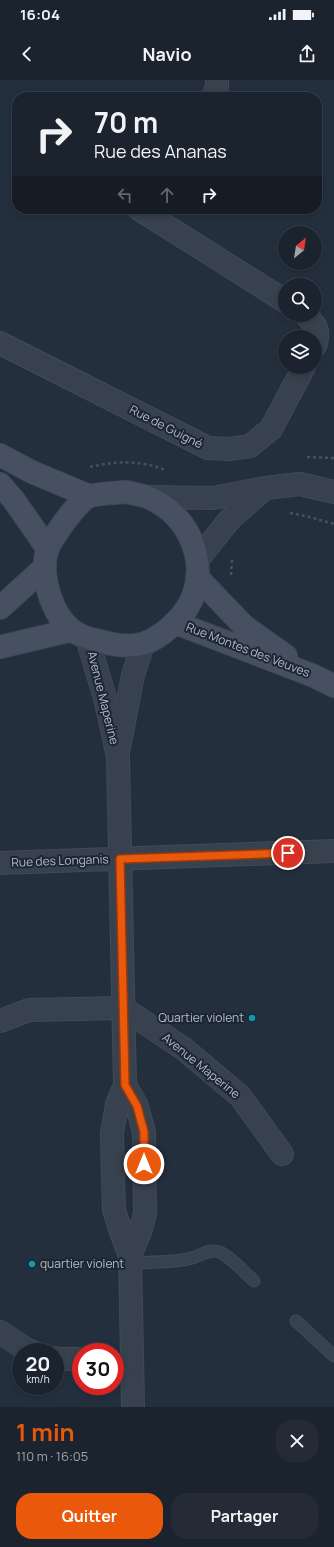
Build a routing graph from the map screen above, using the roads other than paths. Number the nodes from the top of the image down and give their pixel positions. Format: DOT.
graph roads {
  1 [pos="217,80"];
  2 [pos="215,92"];
  3 [pos="148,214"];
  4 [pos="278,297"];
  5 [pos="0,343"];
  6 [pos="300,374"];
  7 [pos="0,455"];
  8 [pos="0,484"];
  9 [pos="265,488"];
  10 [pos="334,492"];
  11 [pos="89,496"];
  12 [pos="149,497"];
  13 [pos="46,558"];
  14 [pos="198,568"];
  15 [pos="0,608"];
  16 [pos="176,623"];
  17 [pos="80,634"];
  18 [pos="143,644"];
  19 [pos="0,647"];
  20 [pos="314,676"];
  21 [pos="334,686"];
  22 [pos="118,757"];
  23 [pos="334,851"];
  24 [pos="120,859"];
  25 [pos="0,864"];
  26 [pos="123,1008"];
  27 [pos="0,1021"];
  28 [pos="125,1085"];
  29 [pos="282,1154"];
  30 [pos="131,1260"];
  31 [pos="254,1281"];
  32 [pos="296,1321"];
  33 [pos="0,1332"];
  34 [pos="16,1343"];
  35 [pos="124,1346"];
  36 [pos="334,1356"];
  37 [pos="124,1363"];
  38 [pos="133,1407"];
  1 -- 2 [label="street"];
  3 -- 4 [label="street"];
  5 -- 6 [label="street, Rue de Guigné"];
  7 -- 11 [label="main road"];
  8 -- 13 [label="main road"];
  9 -- 10 [label="street"];
  9 -- 12 [label="street"];
  9 -- 14 [label="street"];
  11 -- 12 [label="main road"];
  11 -- 13 [label="main road"];
  12 -- 14 [label="main road"];
  13 -- 15 [label="main road"];
  13 -- 17 [label="main road"];
  14 -- 16 [label="main road"];
  14 -- 20 [label="main road, Rue Montes des Veuves"];
  16 -- 18 [label="main road"];
  16 -- 20 [label="main road, Rue Montes des Veuves"];
  17 -- 18 [label="main road"];
  17 -- 19 [label="main road"];
  17 -- 22 [label="street, Avenue Maperine"];
  18 -- 22 [label="street, Avenue Maperine"];
  20 -- 21 [label="main road"];
  22 -- 24 [label="street, Avenue Maperine"];
  23 -- 24 [label="street, Rue des Longanis"];
  24 -- 25 [label="street, Rue des Longanis"];
  24 -- 26 [label="street, Avenue Maperine"];
  26 -- 27 [label="street"];
  26 -- 28 [label="street, Avenue Maperine"];
  26 -- 29 [label="street, Avenue Maperine"];
  28 -- 30 [label="street, Avenue Maperine"];
  28 -- 30 [label="street, Avenue Maperine"];
  30 -- 31 [label="lane"];
  30 -- 35 [label="street, Avenue Maperine"];
  32 -- 36 [label="lane"];
  33 -- 34 [label="street"];
  37 -- 38 [label="street, Avenue Maperine"];
}
